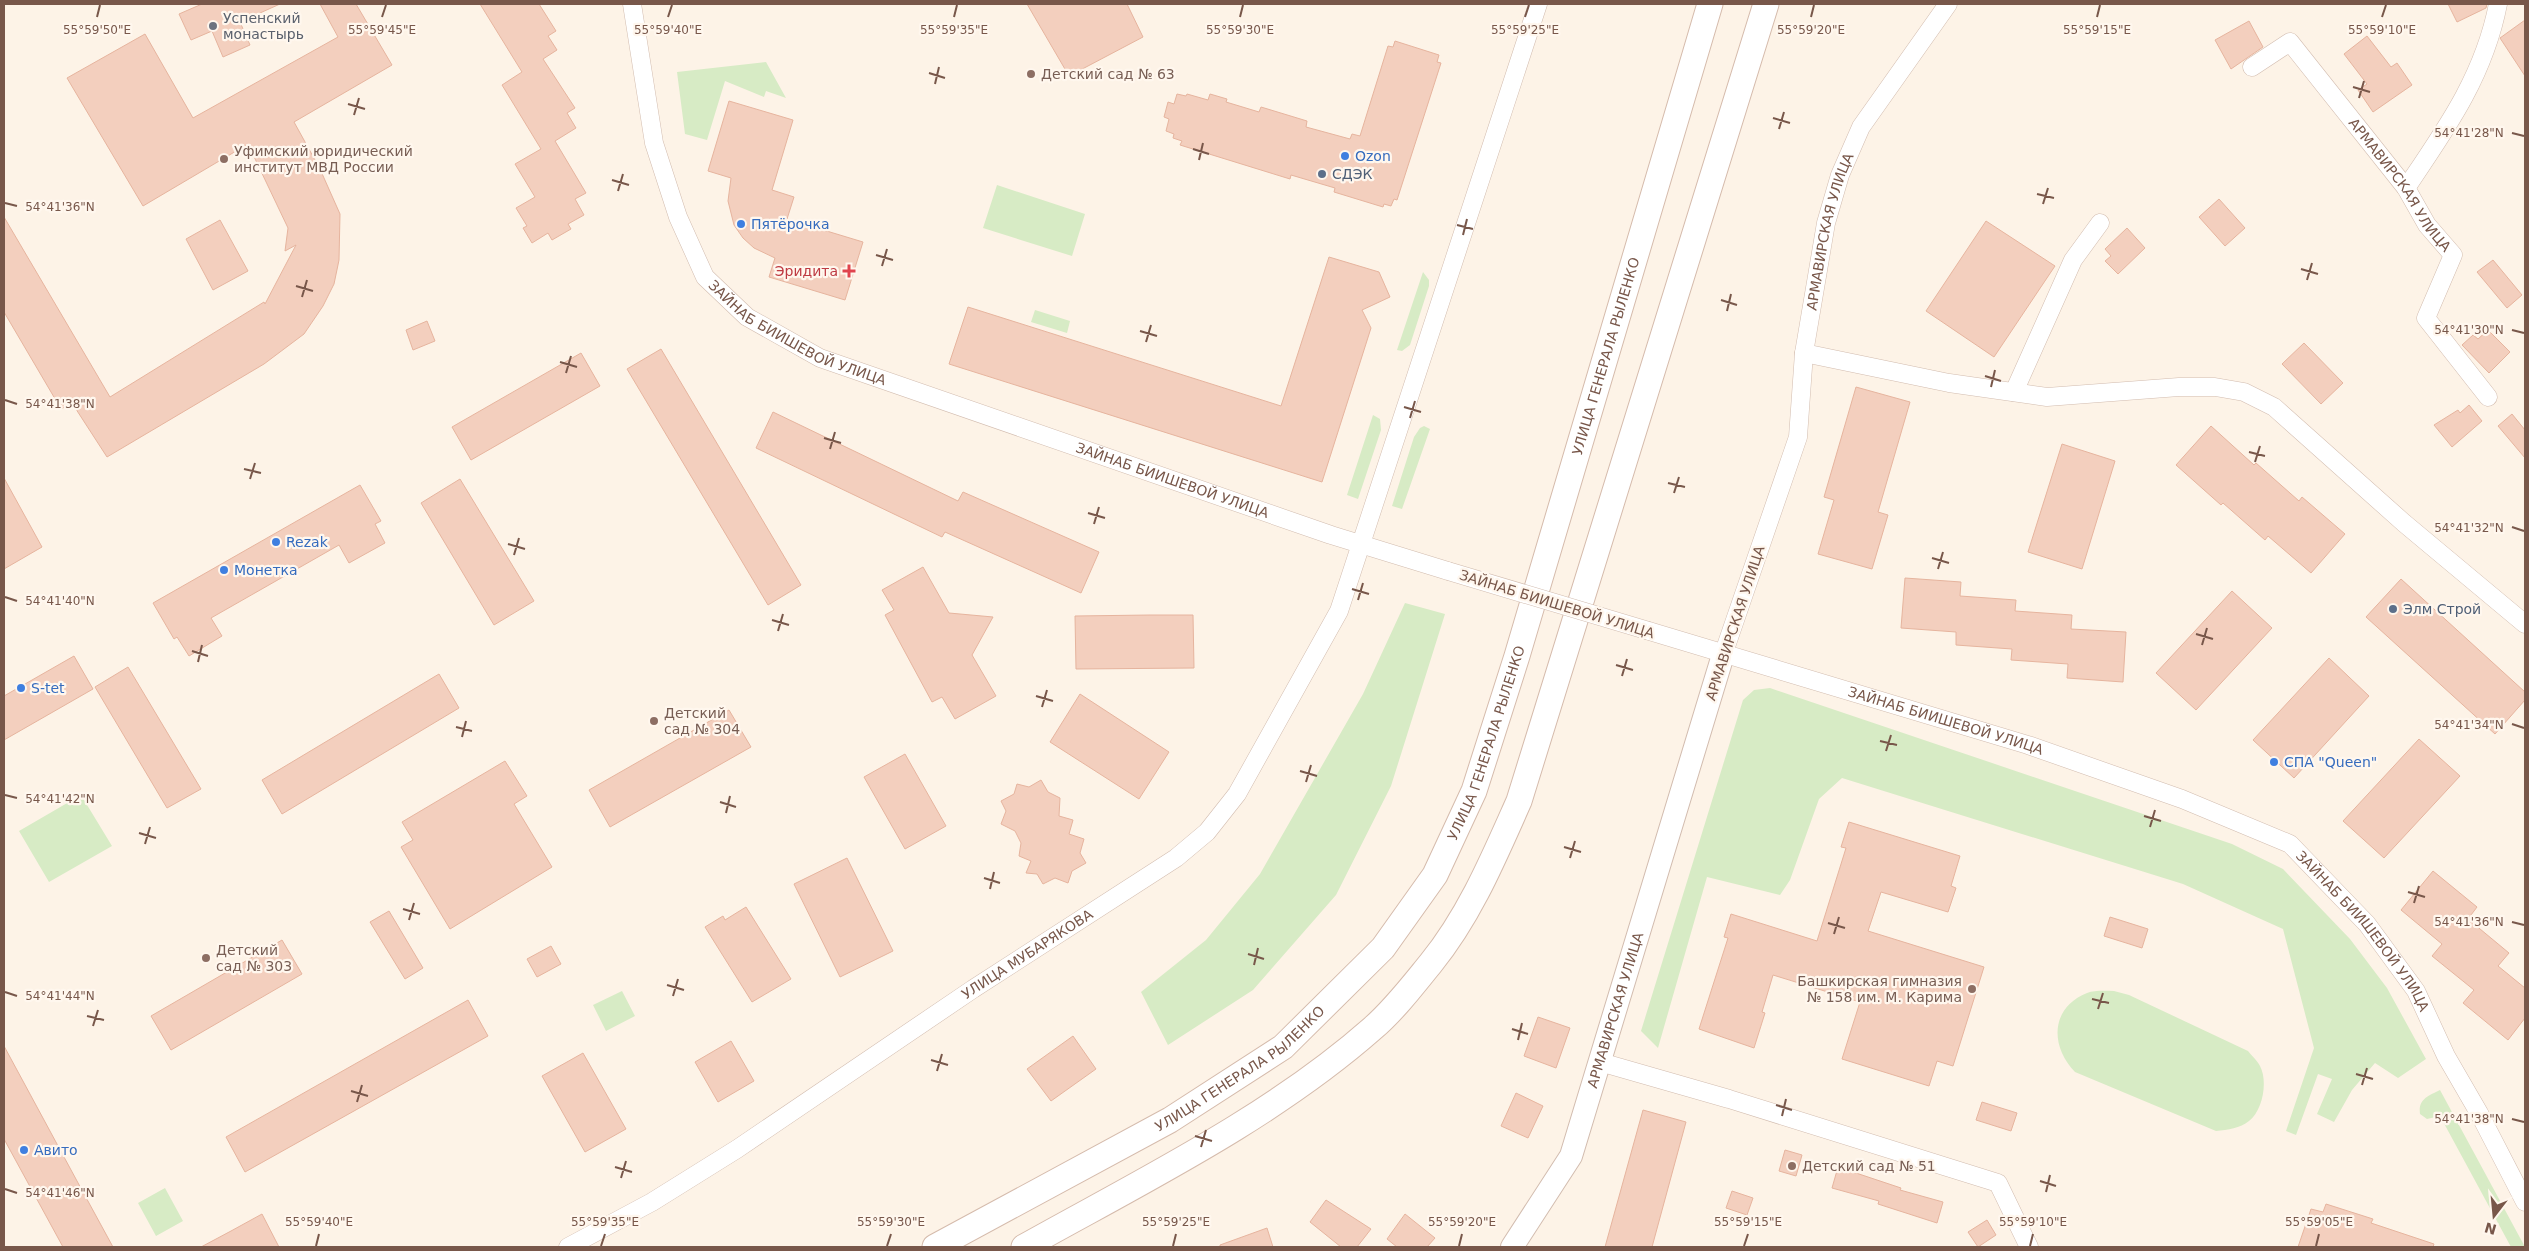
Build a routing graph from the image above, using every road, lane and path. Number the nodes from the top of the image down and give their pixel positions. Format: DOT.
graph roads {
  1 [pos="632,4"];
  2 [pos="1538,4"];
  3 [pos="1710,4"];
  4 [pos="1766,4"];
  5 [pos="1948,4"];
  6 [pos="2498,4"];
  7 [pos="2252,67"];
  8 [pos="2406,188"];
  9 [pos="2100,224"];
  10 [pos="1804,353"];
  11 [pos="2014,392"];
  12 [pos="2488,397"];
  13 [pos="1362,544"];
  14 [pos="2525,624"];
  15 [pos="1723,655"];
  16 [pos="1600,1062"];
  17 [pos="2525,1202"];
  18 [pos="568,1247"];
  19 [pos="935,1247"];
  20 [pos="1024,1247"];
  21 [pos="1512,1247"];
  22 [pos="2029,1247"];
  1 -- 13 [label="street, ЗАЙНАБ БИИШЕВОЙ УЛИЦА"];
  2 -- 13 [label="street, УЛИЦА МУБАРЯКОВА"];
  3 -- 19 [label="main road, УЛИЦА ГЕНЕРАЛА РЫЛЕНКО"];
  4 -- 20 [label="main road"];
  5 -- 10 [label="street, АРМАВИРСКАЯ УЛИЦА"];
  6 -- 8 [label="street"];
  7 -- 8 [label="street, АРМАВИРСКАЯ УЛИЦА"];
  8 -- 12 [label="street, АРМАВИРСКАЯ УЛИЦА"];
  9 -- 11 [label="street"];
  10 -- 11 [label="street"];
  10 -- 15 [label="street, АРМАВИРСКАЯ УЛИЦА"];
  11 -- 14 [label="street"];
  13 -- 15 [label="street, ЗАЙНАБ БИИШЕВОЙ УЛИЦА, bridge"];
  13 -- 18 [label="street, УЛИЦА МУБАРЯКОВА"];
  15 -- 16 [label="street, АРМАВИРСКАЯ УЛИЦА"];
  15 -- 17 [label="street, ЗАЙНАБ БИИШЕВОЙ УЛИЦА"];
  16 -- 21 [label="street, АРМАВИРСКАЯ УЛИЦА"];
  16 -- 22 [label="street"];
}
